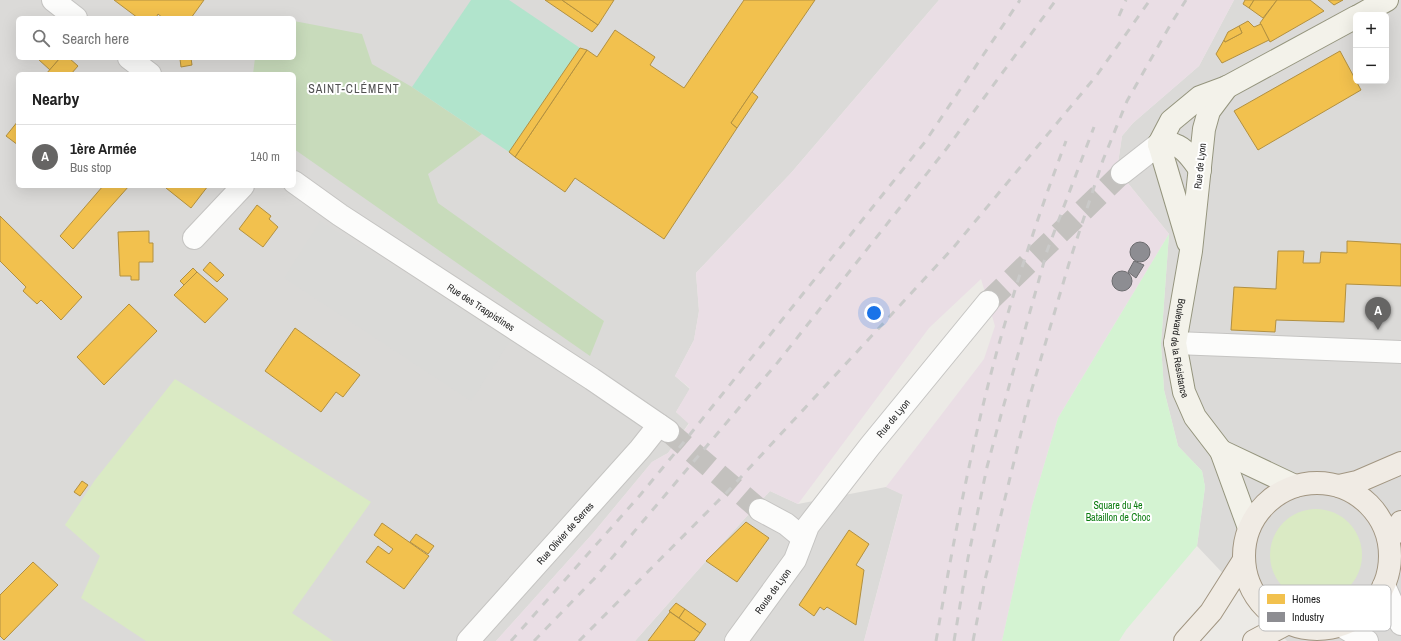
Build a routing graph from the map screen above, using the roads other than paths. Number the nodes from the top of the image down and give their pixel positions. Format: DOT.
graph roads {
  1 [pos="53,0"];
  2 [pos="1387,0"];
  3 [pos="1365,12"];
  4 [pos="73,16"];
  5 [pos="1353,19"];
  6 [pos="132,60"];
  7 [pos="147,72"];
  8 [pos="1227,87"];
  9 [pos="1158,144"];
  10 [pos="1200,170"];
  11 [pos="1122,173"];
  12 [pos="296,183"];
  13 [pos="241,188"];
  14 [pos="194,238"];
  15 [pos="1191,251"];
  16 [pos="988,302"];
  17 [pos="1175,343"];
  18 [pos="1401,352"];
  19 [pos="664,428"];
  20 [pos="1221,451"];
  21 [pos="1401,463"];
  22 [pos="1295,486"];
  23 [pos="1339,486"];
  24 [pos="760,510"];
  25 [pos="1401,522"];
  26 [pos="1249,528"];
  27 [pos="803,538"];
  28 [pos="1389,540"];
  29 [pos="1244,560"];
  30 [pos="1384,585"];
  31 [pos="1259,600"];
  32 [pos="1391,601"];
  33 [pos="1401,624"];
  34 [pos="1273,631"];
  35 [pos="1350,631"];
  36 [pos="468,641"];
  37 [pos="736,641"];
  38 [pos="1185,641"];
  39 [pos="1254,641"];
  40 [pos="1367,641"];
  1 -- 4 [label="street"];
  2 -- 3 [label="main road"];
  5 -- 8 [label="main road, Rue de Lyon"];
  6 -- 7 [label="street"];
  8 -- 9 [label="main road, Rue de Lyon"];
  8 -- 10 [label="main road, Rue de Lyon"];
  9 -- 10 [label="main road"];
  9 -- 11 [label="street, Rue de Lyon"];
  9 -- 15 [label="main road, Boulevard de la Résistance"];
  10 -- 15 [label="main road, Rue de Lyon"];
  12 -- 19 [label="street, Rue des Trappistines"];
  13 -- 14 [label="street"];
  15 -- 17 [label="main road, Boulevard de la Résistance"];
  16 -- 27 [label="street, Rue de Lyon"];
  17 -- 18 [label="street"];
  17 -- 20 [label="main road, Boulevard de la Résistance"];
  19 -- 36 [label="street, Rue Olivier de Serres"];
  20 -- 22 [label="main road, Boulevard de la Résistance"];
  20 -- 26 [label="main road, Boulevard de la Résistance"];
  21 -- 23 [label="main road"];
  22 -- 23 [label="main road"];
  22 -- 26 [label="main road"];
  23 -- 28 [label="main road"];
  24 -- 27 [label="street"];
  25 -- 28 [label="main road"];
  26 -- 29 [label="main road"];
  27 -- 37 [label="street, Route de Lyon"];
  28 -- 30 [label="main road"];
  29 -- 31 [label="main road"];
  29 -- 38 [label="main road"];
  32 -- 33 [label="street"];
  34 -- 39 [label="main road"];
  35 -- 40 [label="street"];
}
